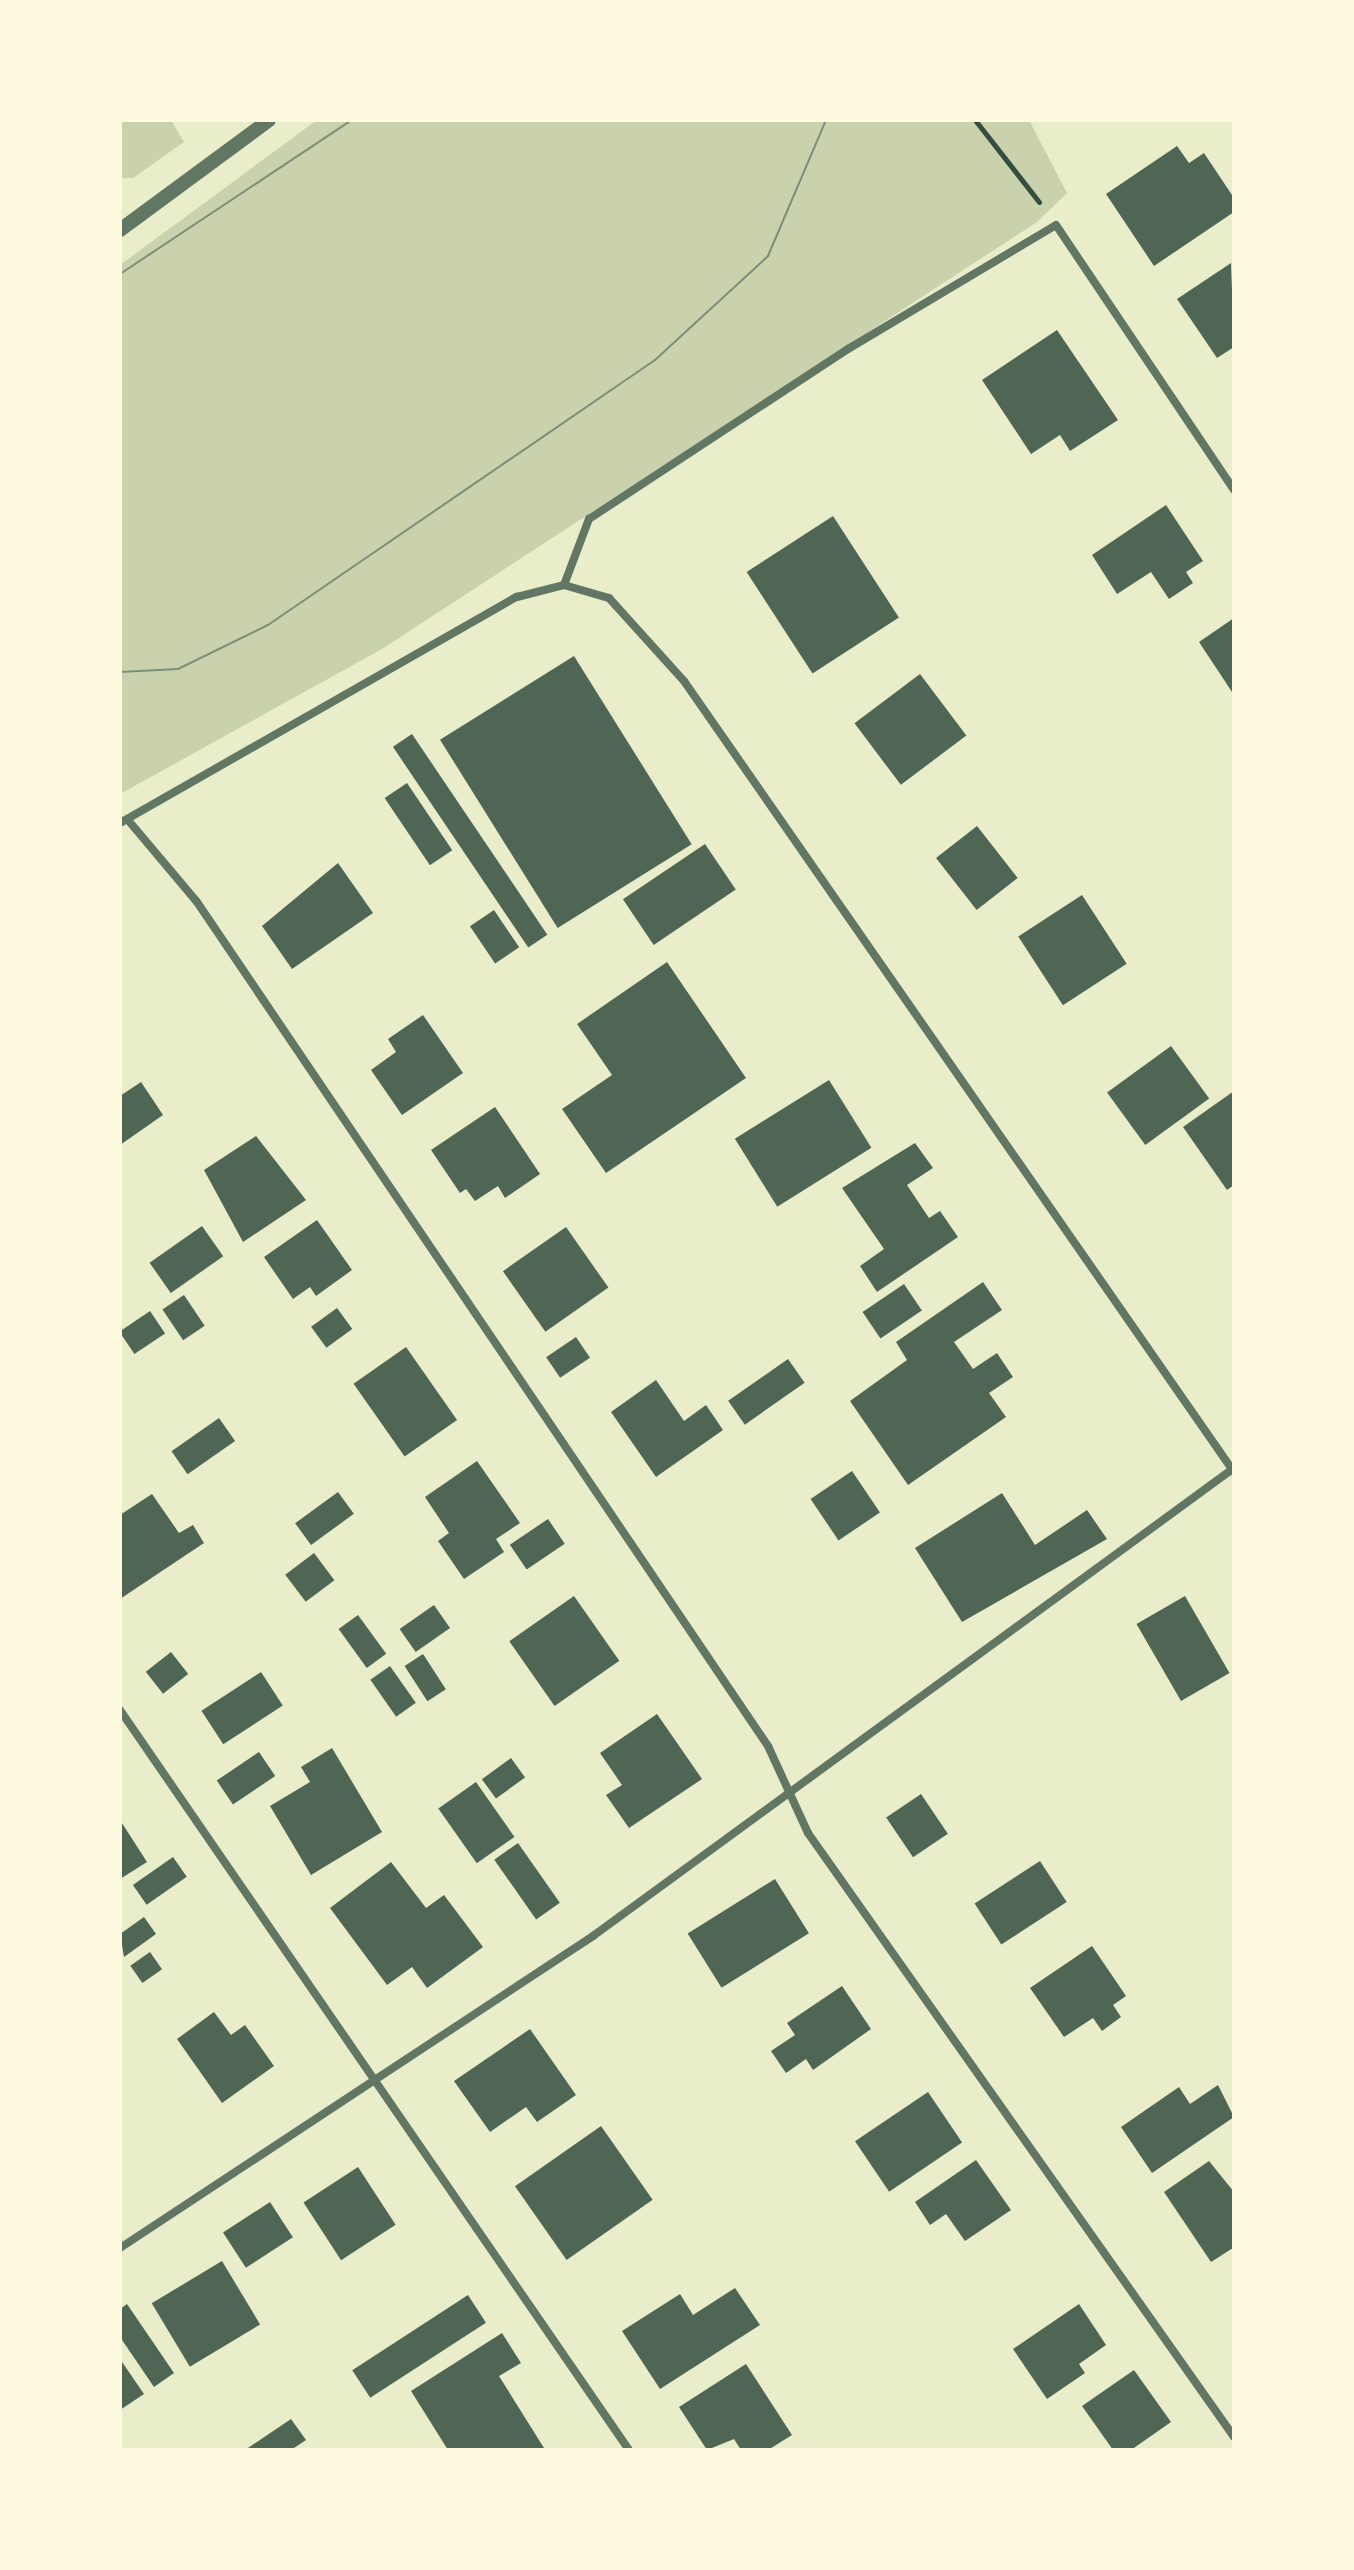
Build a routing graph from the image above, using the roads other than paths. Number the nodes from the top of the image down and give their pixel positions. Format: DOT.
graph roads {
  1 [pos="269,120"];
  2 [pos="120,230"];
  3 [pos="1234,490"];
  4 [pos="564,585"];
  5 [pos="124,822"];
  6 [pos="1233,1470"];
  7 [pos="120,1710"];
  8 [pos="788,1791"];
  9 [pos="373,2079"];
  10 [pos="120,2248"];
  11 [pos="1234,2437"];
  12 [pos="629,2450"];
  1 -- 2 [label="street"];
  3 -- 4 [label="street"];
  4 -- 5 [label="street"];
  4 -- 6 [label="street"];
  5 -- 8 [label="street"];
  6 -- 8 [label="street"];
  7 -- 9 [label="street"];
  8 -- 9 [label="street"];
  8 -- 11 [label="street"];
  9 -- 10 [label="street"];
  9 -- 12 [label="street"];
}
